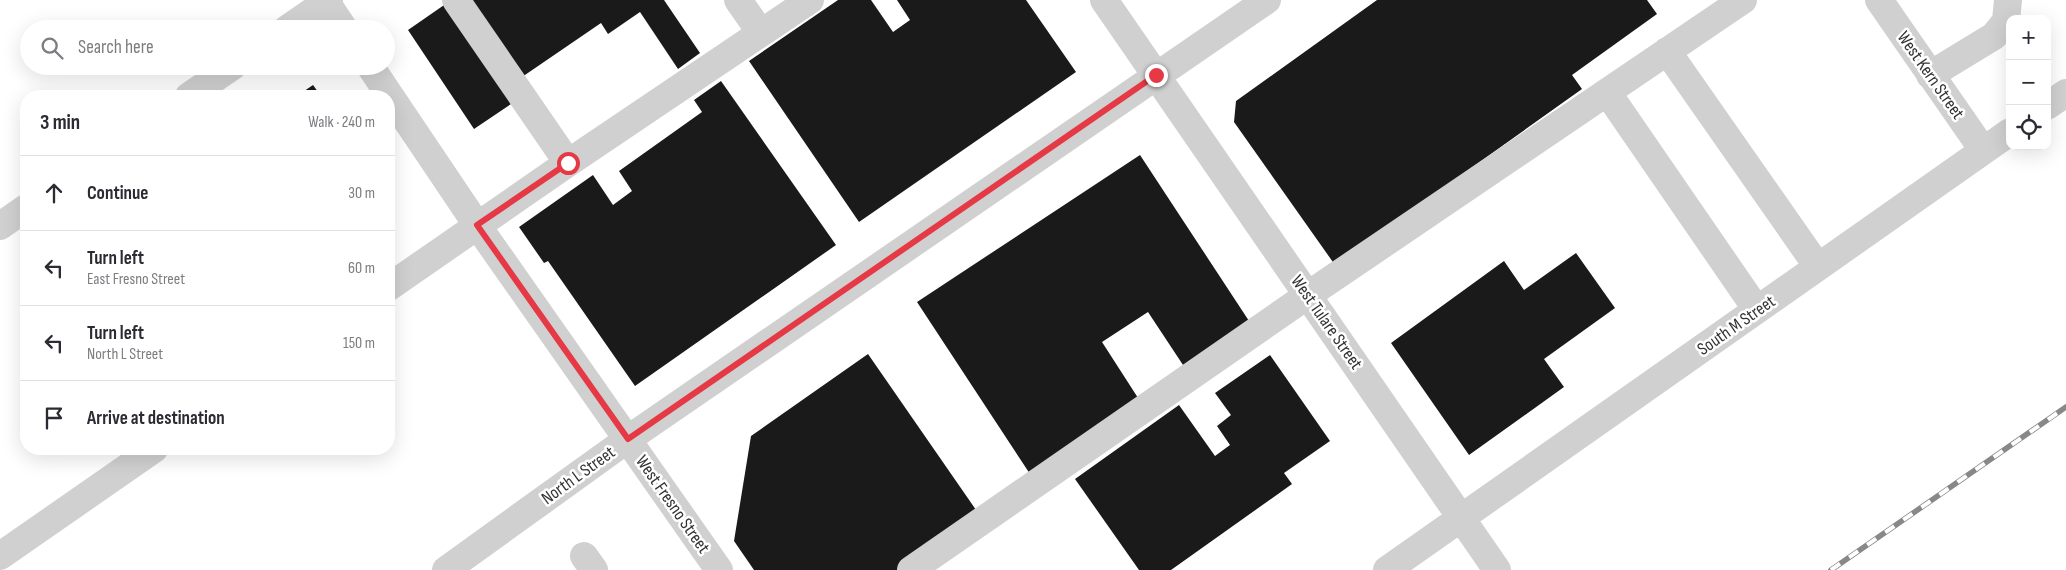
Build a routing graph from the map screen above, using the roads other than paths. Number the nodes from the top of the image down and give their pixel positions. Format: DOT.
graph roads {
  1 [pos="456,0"];
  2 [pos="738,0"];
  3 [pos="810,0"];
  4 [pos="1104,0"];
  5 [pos="1267,0"];
  6 [pos="1743,0"];
  7 [pos="1878,0"];
  8 [pos="2008,0"];
  9 [pos="327,1"];
  10 [pos="300,20"];
  11 [pos="339,20"];
  12 [pos="761,33"];
  13 [pos="1667,51"];
  14 [pos="220,75"];
  15 [pos="376,75"];
  16 [pos="1156,75"];
  17 [pos="1930,75"];
  18 [pos="198,90"];
  19 [pos="386,90"];
  20 [pos="1607,92"];
  21 [pos="2066,92"];
  22 [pos="395,103"];
  23 [pos="2048,105"];
  24 [pos="2006,135"];
  25 [pos="1983,150"];
  26 [pos="568,163"];
  27 [pos="20,212"];
  28 [pos="477,225"];
  29 [pos="0,226"];
  30 [pos="1818,267"];
  31 [pos="395,283"];
  32 [pos="1308,295"];
  33 [pos="1757,310"];
  34 [pos="628,439"];
  35 [pos="145,455"];
  36 [pos="1463,518"];
  37 [pos="0,556"];
  38 [pos="446,570"];
  39 [pos="719,570"];
  40 [pos="911,570"];
  41 [pos="1387,570"];
  42 [pos="1497,570"];
  1 -- 26 [label="street"];
  2 -- 12 [label="street"];
  3 -- 12 [label="street"];
  4 -- 16 [label="street, West Tulare Street"];
  5 -- 16 [label="street, North L Street"];
  6 -- 13 [label="street"];
  7 -- 17 [label="street, West Kern Street"];
  8 -- 17 [label="street"];
  9 -- 10 [label="street"];
  9 -- 11 [label="street"];
  12 -- 26 [label="street"];
  13 -- 20 [label="street"];
  13 -- 30 [label="street"];
  14 -- 18 [label="street"];
  15 -- 19 [label="street, West Fresno Street"];
  16 -- 32 [label="street, West Tulare Street"];
  16 -- 34 [label="street, North L Street"];
  17 -- 25 [label="street, West Kern Street"];
  20 -- 32 [label="street"];
  20 -- 33 [label="street"];
  21 -- 23 [label="street"];
  22 -- 28 [label="street, West Fresno Street"];
  24 -- 25 [label="street, South M Street"];
  25 -- 30 [label="street, South M Street"];
  26 -- 28 [label="street"];
  27 -- 29 [label="street"];
  28 -- 31 [label="street"];
  28 -- 34 [label="street, West Fresno Street"];
  30 -- 33 [label="street, South M Street"];
  32 -- 36 [label="street, West Tulare Street"];
  32 -- 40 [label="street"];
  33 -- 36 [label="street, South M Street"];
  34 -- 38 [label="street, North L Street"];
  34 -- 39 [label="street, West Fresno Street"];
  35 -- 37 [label="street"];
  36 -- 41 [label="street, South M Street"];
  36 -- 42 [label="street, West Tulare Street"];
}
